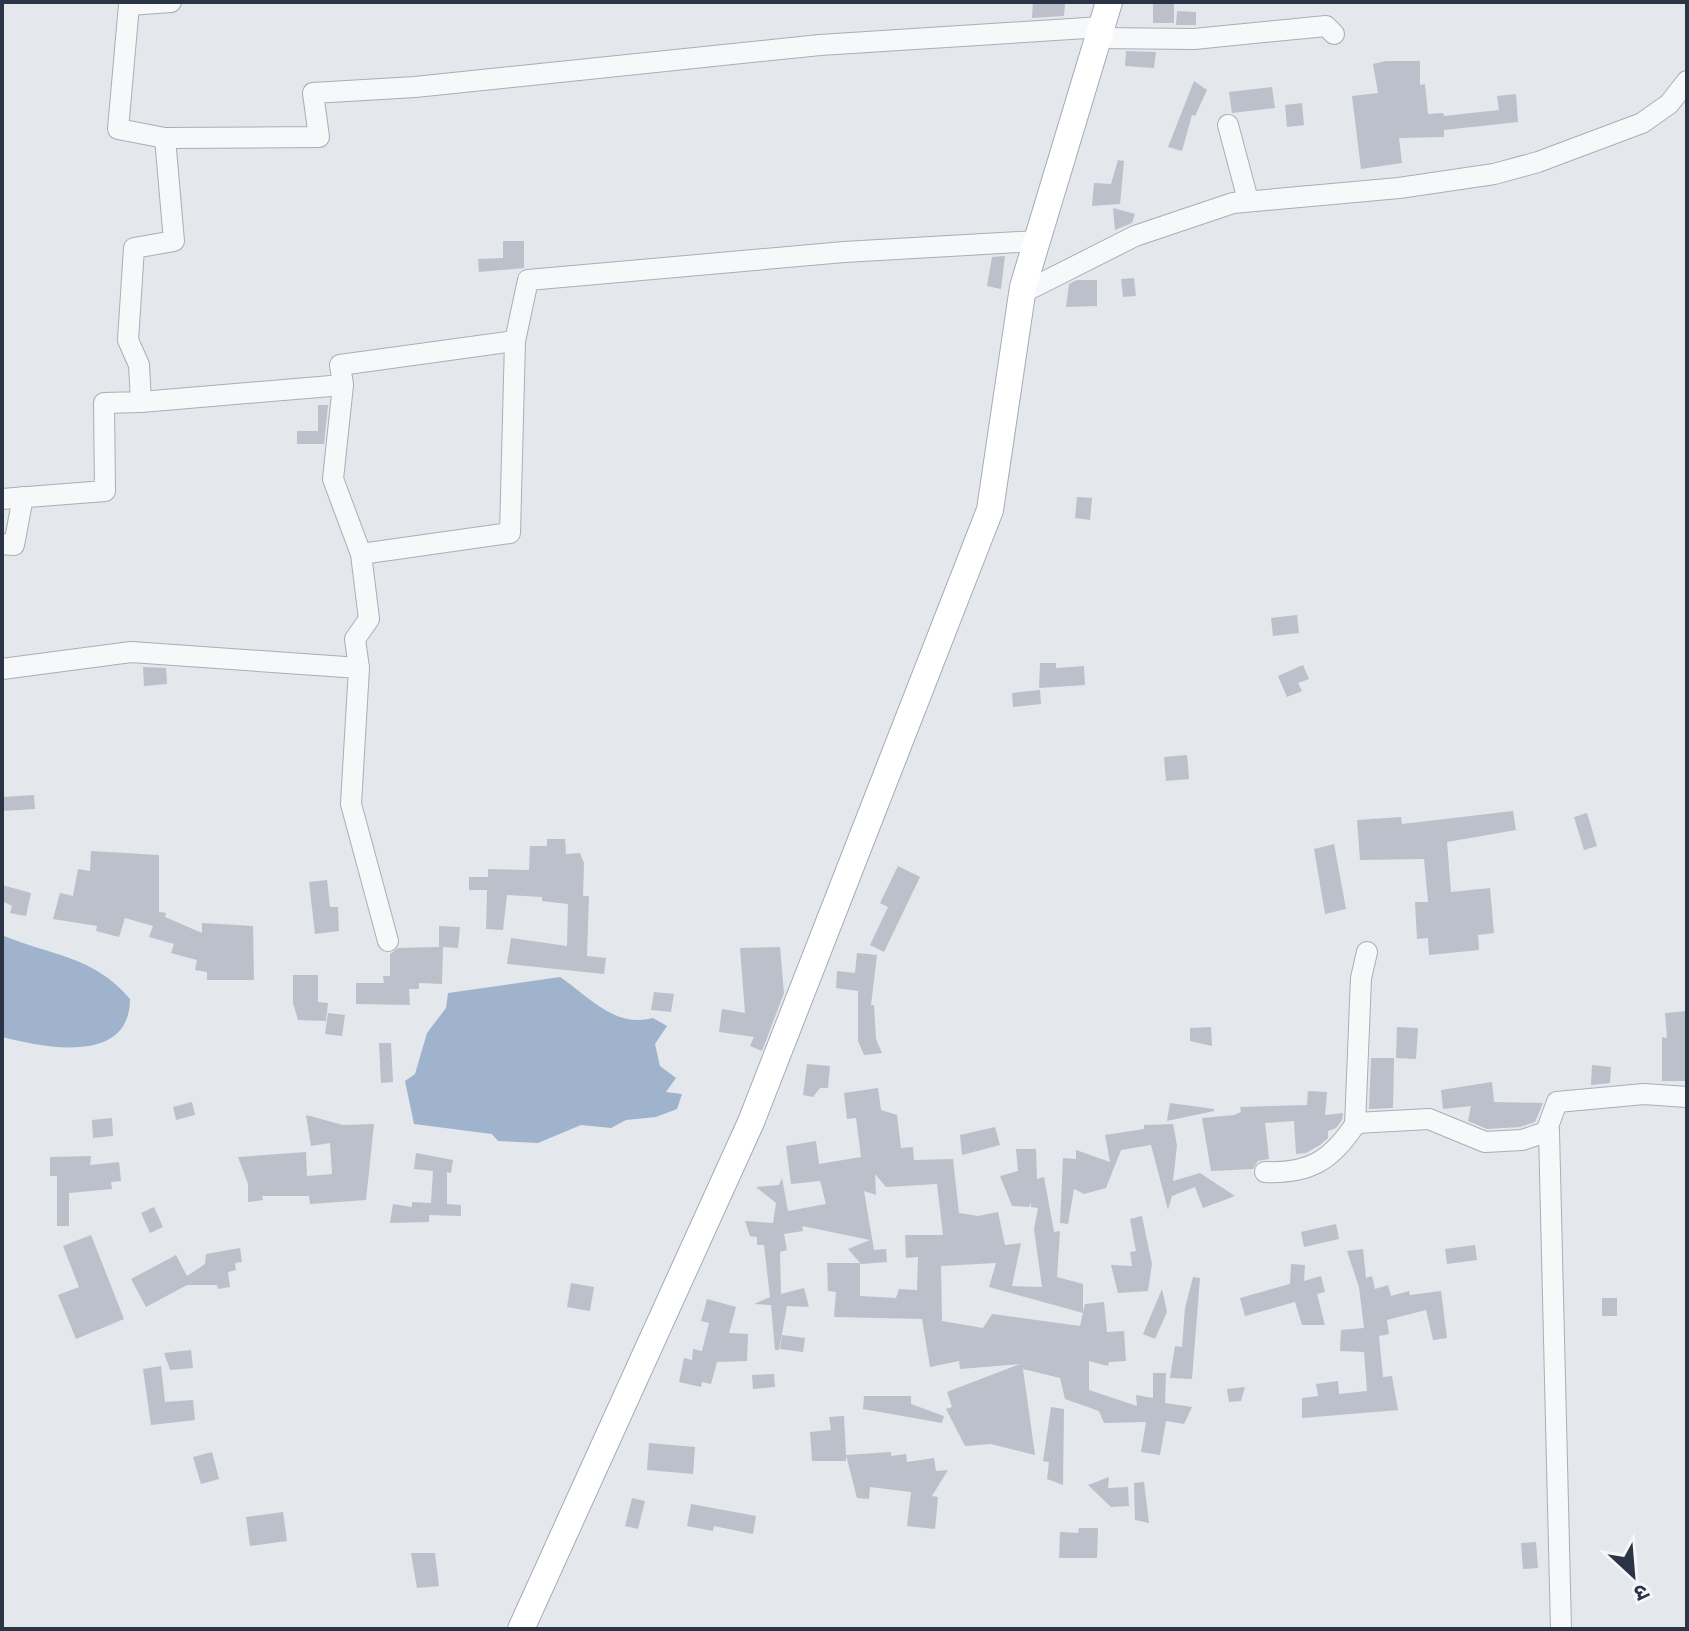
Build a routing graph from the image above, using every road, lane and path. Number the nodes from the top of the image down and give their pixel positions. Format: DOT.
graph roads {
  1 [pos="171,2"];
  2 [pos="1103,22"];
  3 [pos="1334,34"];
  4 [pos="1687,81"];
  5 [pos="1228,125"];
  6 [pos="165,138"];
  7 [pos="1248,200"];
  8 [pos="1037,241"];
  9 [pos="1022,293"];
  10 [pos="515,341"];
  11 [pos="343,385"];
  12 [pos="141,402"];
  13 [pos="23,497"];
  14 [pos="2,499"];
  15 [pos="2,544"];
  16 [pos="361,554"];
  17 [pos="359,668"];
  18 [pos="2,669"];
  19 [pos="388,941"];
  20 [pos="1367,952"];
  21 [pos="1687,1097"];
  22 [pos="1355,1126"];
  23 [pos="1546,1132"];
  24 [pos="1265,1172"];
  25 [pos="521,1629"];
  26 [pos="1561,1629"];
  1 -- 6 [label="street"];
  2 -- 3 [label="street"];
  2 -- 6 [label="street"];
  2 -- 8 [label="main road"];
  4 -- 7 [label="street"];
  5 -- 7 [label="street"];
  6 -- 12 [label="street"];
  7 -- 9 [label="street"];
  8 -- 9 [label="main road"];
  8 -- 10 [label="street"];
  9 -- 25 [label="main road"];
  10 -- 11 [label="street"];
  10 -- 16 [label="street"];
  11 -- 12 [label="street"];
  11 -- 16 [label="street"];
  12 -- 13 [label="street"];
  13 -- 14 [label="street"];
  13 -- 15 [label="street"];
  16 -- 17 [label="street"];
  17 -- 18 [label="street"];
  17 -- 19 [label="street"];
  20 -- 22 [label="street"];
  21 -- 23 [label="street"];
  22 -- 23 [label="street"];
  22 -- 24 [label="street"];
  23 -- 26 [label="street"];
}
